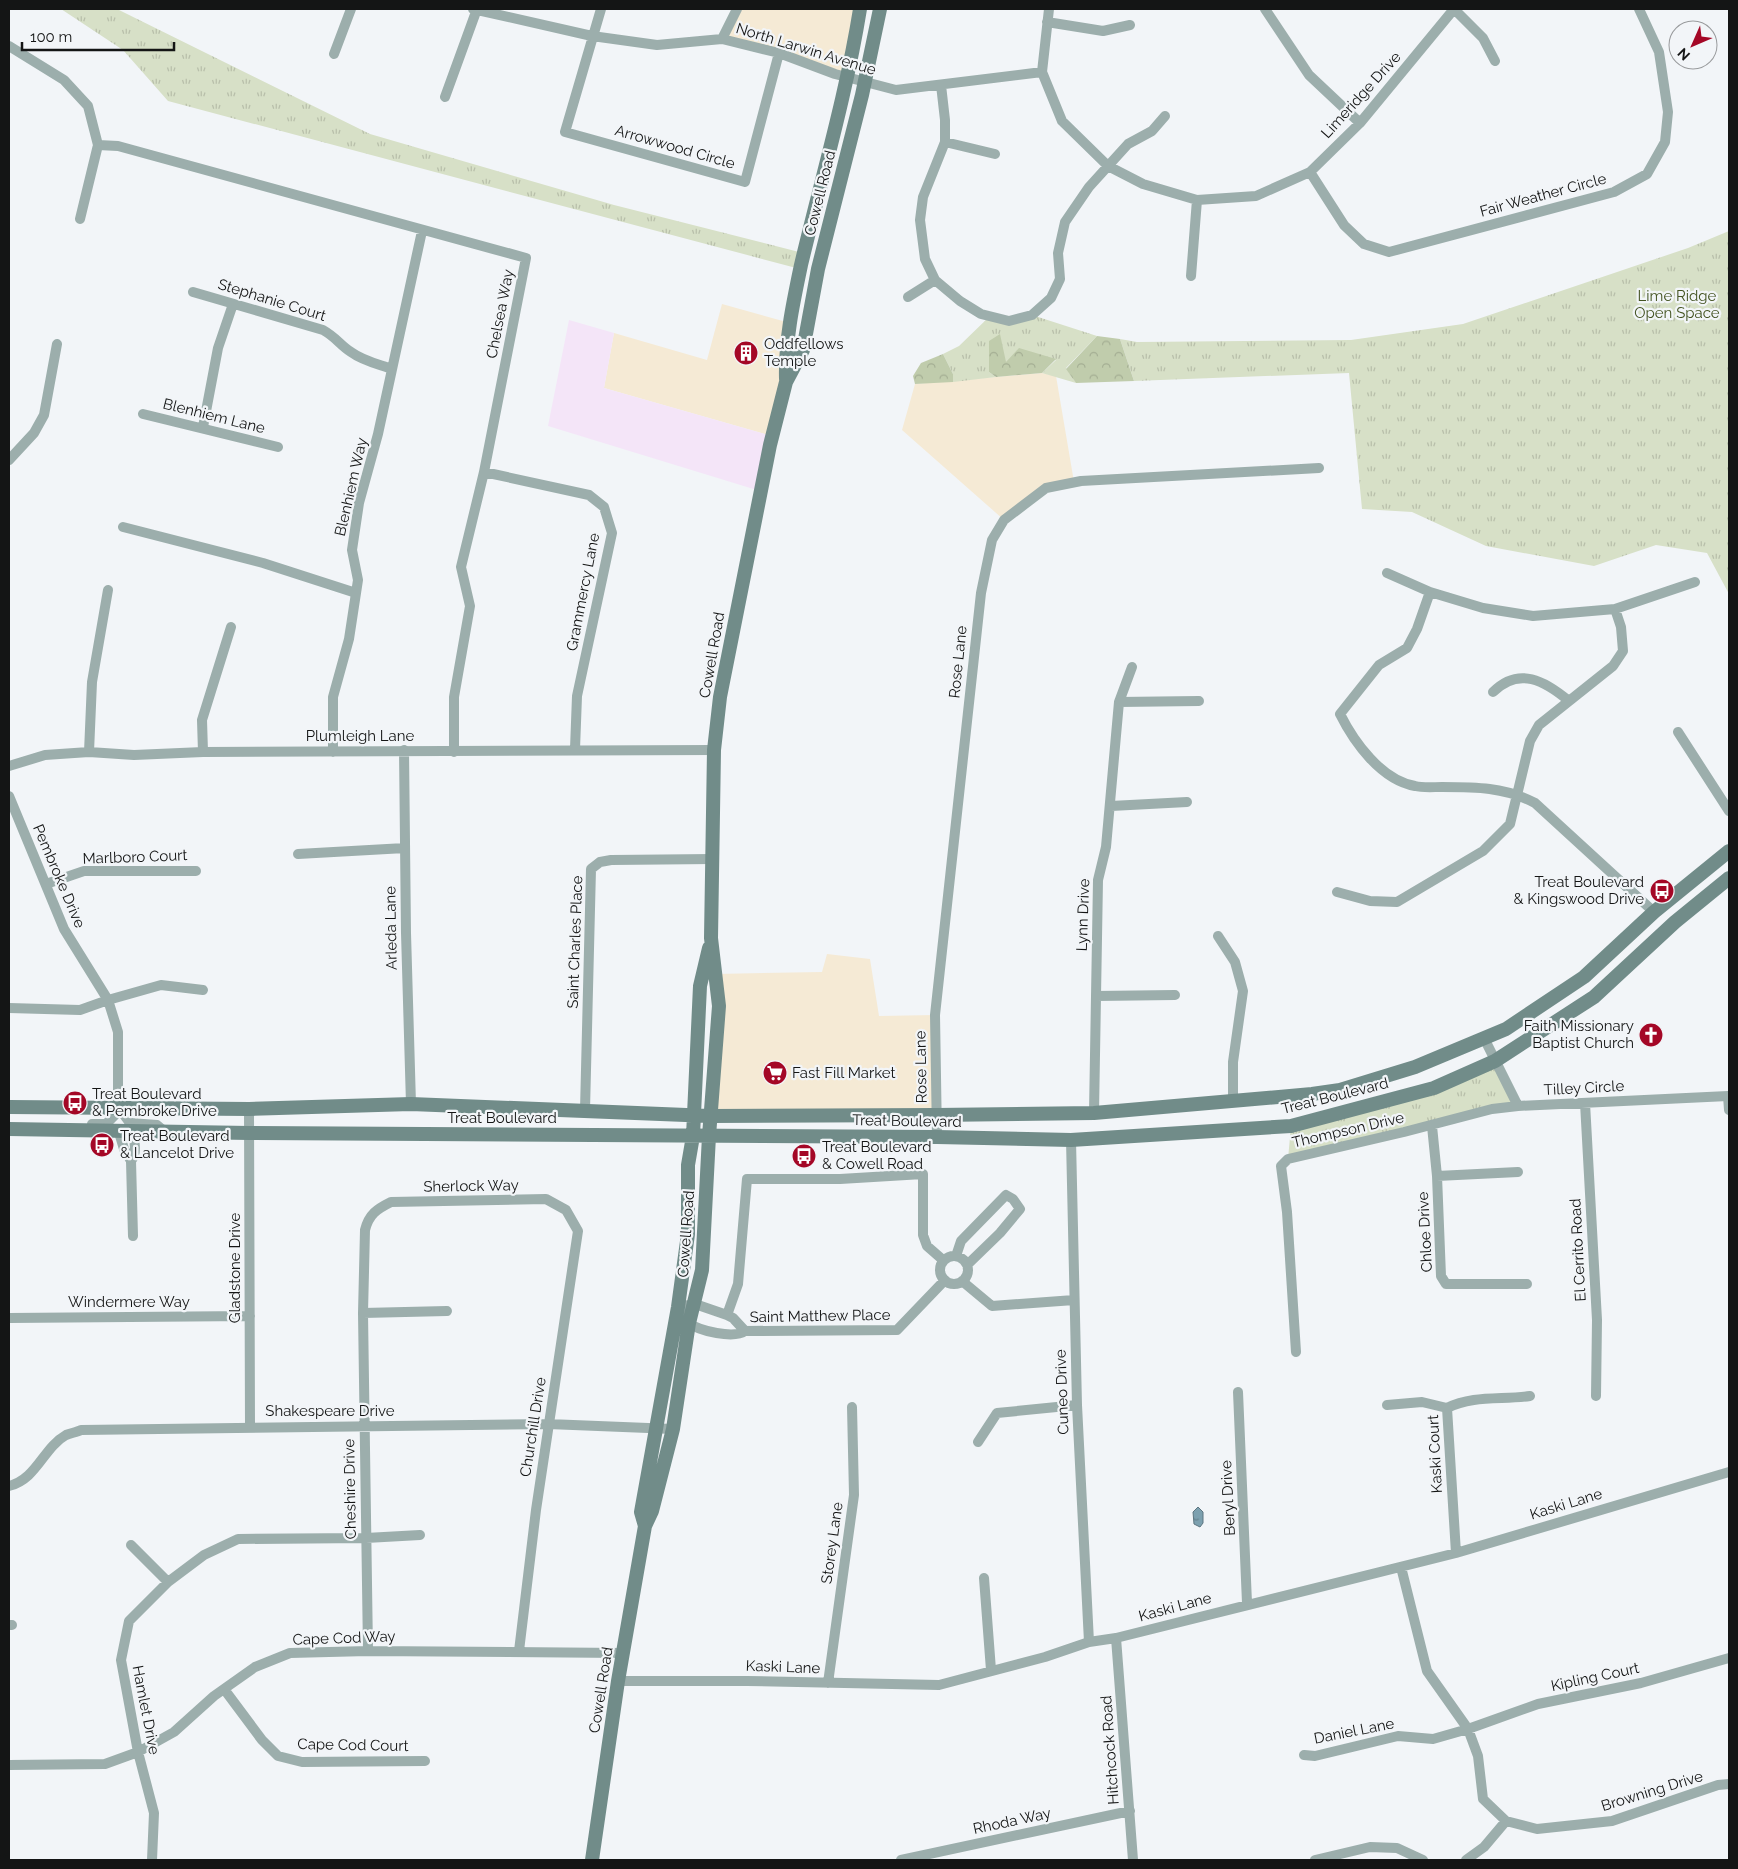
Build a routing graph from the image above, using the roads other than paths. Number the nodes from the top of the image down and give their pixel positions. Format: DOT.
graph roads {
  1 [pos="351,9"];
  2 [pos="475,9"];
  3 [pos="601,9"];
  4 [pos="737,9"];
  5 [pos="860,9"];
  6 [pos="880,9"];
  7 [pos="1049,9"];
  8 [pos="1265,9"];
  9 [pos="1454,9"];
  10 [pos="1639,9"];
  11 [pos="1047,22"];
  12 [pos="1130,25"];
  13 [pos="592,36"];
  14 [pos="722,39"];
  15 [pos="10,50"];
  16 [pos="779,53"];
  17 [pos="334,54"];
  18 [pos="1495,60"];
  19 [pos="1042,72"];
  20 [pos="848,77"];
  21 [pos="865,82"];
  22 [pos="942,85"];
  23 [pos="445,96"];
  24 [pos="1165,116"];
  25 [pos="1360,123"];
  26 [pos="945,142"];
  27 [pos="98,145"];
  28 [pos="995,154"];
  29 [pos="1108,166"];
  30 [pos="1310,172"];
  31 [pos="1197,200"];
  32 [pos="80,218"];
  33 [pos="422,231"];
  34 [pos="1191,276"];
  35 [pos="935,280"];
  36 [pos="194,292"];
  37 [pos="908,297"];
  38 [pos="233,304"];
  39 [pos="57,344"];
  40 [pos="392,368"];
  41 [pos="786,382"];
  42 [pos="143,414"];
  43 [pos="203,427"];
  44 [pos="278,447"];
  45 [pos="9,460"];
  46 [pos="1319,468"];
  47 [pos="484,472"];
  48 [pos="123,527"];
  49 [pos="1387,573"];
  50 [pos="1696,582"];
  51 [pos="108,590"];
  52 [pos="1430,592"];
  53 [pos="356,593"];
  54 [pos="1615,609"];
  55 [pos="231,627"];
  56 [pos="1132,667"];
  57 [pos="1493,692"];
  58 [pos="1199,701"];
  59 [pos="1569,701"];
  60 [pos="1119,702"];
  61 [pos="1678,732"];
  62 [pos="575,749"];
  63 [pos="404,750"];
  64 [pos="714,750"];
  65 [pos="89,752"];
  66 [pos="203,752"];
  67 [pos="333,752"];
  68 [pos="454,752"];
  69 [pos="9,766"];
  70 [pos="1518,794"];
  71 [pos="9,796"];
  72 [pos="1186,802"];
  73 [pos="1111,806"];
  74 [pos="1729,811"];
  75 [pos="405,848"];
  76 [pos="1729,851"];
  77 [pos="298,854"];
  78 [pos="713,859"];
  79 [pos="196,871"];
  80 [pos="1729,876"];
  81 [pos="46,884"];
  82 [pos="1337,892"];
  83 [pos="1654,912"];
  84 [pos="1218,936"];
  85 [pos="711,938"];
  86 [pos="1609,983"];
  87 [pos="203,990"];
  88 [pos="1175,995"];
  89 [pos="1096,996"];
  90 [pos="108,1000"];
  91 [pos="9,1008"];
  92 [pos="1484,1038"];
  93 [pos="1495,1061"];
  94 [pos="1233,1102"];
  95 [pos="1584,1103"];
  96 [pos="411,1104"];
  97 [pos="9,1106"];
  98 [pos="1518,1106"];
  99 [pos="118,1108"];
  100 [pos="249,1109"];
  101 [pos="585,1110"];
  102 [pos="1729,1110"];
  103 [pos="1094,1113"];
  104 [pos="693,1115"];
  105 [pos="936,1115"];
  106 [pos="711,1116"];
  107 [pos="1432,1126"];
  108 [pos="11,1129"];
  109 [pos="118,1129"];
  110 [pos="132,1130"];
  111 [pos="163,1130"];
  112 [pos="249,1133"];
  113 [pos="693,1136"];
  114 [pos="708,1136"];
  115 [pos="937,1136"];
  116 [pos="1071,1140"];
  117 [pos="130,1161"];
  118 [pos="1518,1172"];
  119 [pos="1437,1176"];
  120 [pos="374,1210"];
  121 [pos="566,1210"];
  122 [pos="133,1236"];
  123 [pos="956,1256"];
  124 [pos="943,1260"];
  125 [pos="967,1265"];
  126 [pos="944,1280"];
  127 [pos="962,1281"];
  128 [pos="1527,1284"];
  129 [pos="1074,1300"];
  130 [pos="695,1304"];
  131 [pos="678,1306"];
  132 [pos="447,1311"];
  133 [pos="363,1313"];
  134 [pos="727,1315"];
  135 [pos="250,1316"];
  136 [pos="9,1318"];
  137 [pos="689,1323"];
  138 [pos="745,1331"];
  139 [pos="1296,1352"];
  140 [pos="1238,1392"];
  141 [pos="1530,1396"];
  142 [pos="1596,1396"];
  143 [pos="1077,1404"];
  144 [pos="1387,1405"];
  145 [pos="852,1407"];
  146 [pos="1446,1408"];
  147 [pos="548,1424"];
  148 [pos="250,1426"];
  149 [pos="365,1426"];
  150 [pos="655,1427"];
  151 [pos="673,1429"];
  152 [pos="978,1442"];
  153 [pos="1729,1472"];
  154 [pos="9,1486"];
  155 [pos="646,1526"];
  156 [pos="420,1535"];
  157 [pos="366,1538"];
  158 [pos="131,1545"];
  159 [pos="1456,1552"];
  160 [pos="1401,1567"];
  161 [pos="984,1578"];
  162 [pos="168,1582"];
  163 [pos="1248,1603"];
  164 [pos="1116,1638"];
  165 [pos="1089,1642"];
  166 [pos="368,1651"];
  167 [pos="519,1652"];
  168 [pos="624,1653"];
  169 [pos="1729,1658"];
  170 [pos="991,1670"];
  171 [pos="618,1682"];
  172 [pos="828,1683"];
  173 [pos="224,1689"];
  174 [pos="1468,1729"];
  175 [pos="138,1752"];
  176 [pos="1304,1755"];
  177 [pos="425,1761"];
  178 [pos="9,1765"];
  179 [pos="1729,1784"];
  180 [pos="1130,1811"];
  181 [pos="1506,1820"];
  182 [pos="152,1860"];
  183 [pos="592,1860"];
  184 [pos="901,1860"];
  185 [pos="1133,1860"];
  186 [pos="1315,1860"];
  187 [pos="1423,1860"];
  188 [pos="1466,1860"];
  1 -- 17 [label="street"];
  2 -- 13 [label="street, North Larwin Avenue"];
  2 -- 23 [label="street"];
  3 -- 13 [label="street"];
  4 -- 14 [label="street"];
  5 -- 20 [label="main road, Cowell Road"];
  6 -- 21 [label="main road, Cowell Road"];
  7 -- 11 [label="street, Limeridge Drive"];
  8 -- 25 [label="street"];
  9 -- 18 [label="street"];
  9 -- 25 [label="street, Limeridge Drive"];
  10 -- 30 [label="street, Fair Weather Circle"];
  11 -- 12 [label="street"];
  11 -- 19 [label="street, Limeridge Drive"];
  13 -- 14 [label="street, North Larwin Avenue"];
  13 -- 16 [label="street, Arrowwood Circle"];
  14 -- 16 [label="street, North Larwin Avenue"];
  15 -- 27 [label="street"];
  16 -- 20 [label="street, North Larwin Avenue"];
  19 -- 22 [label="street, North Larwin Avenue"];
  19 -- 29 [label="street, Limeridge Drive"];
  20 -- 21 [label="street, North Larwin Avenue"];
  20 -- 41 [label="main road, Cowell Road"];
  21 -- 22 [label="street, North Larwin Avenue"];
  21 -- 41 [label="main road, Cowell Road"];
  22 -- 26 [label="street"];
  24 -- 29 [label="street"];
  25 -- 30 [label="street, Limeridge Drive"];
  26 -- 28 [label="street"];
  26 -- 35 [label="street"];
  27 -- 32 [label="street"];
  27 -- 33 [label="street, Chelsea Way"];
  29 -- 31 [label="street, Limeridge Drive"];
  29 -- 35 [label="street"];
  30 -- 31 [label="street, Limeridge Drive"];
  31 -- 34 [label="street"];
  33 -- 40 [label="street, Blenhiem Way"];
  33 -- 47 [label="street, Chelsea Way"];
  35 -- 37 [label="street"];
  36 -- 38 [label="street, Stephanie Court"];
  38 -- 40 [label="street, Stephanie Court"];
  38 -- 43 [label="street"];
  39 -- 45 [label="street"];
  40 -- 53 [label="street, Blenhiem Way"];
  41 -- 64 [label="main road, Cowell Road"];
  42 -- 43 [label="street, Blenhiem Lane"];
  43 -- 44 [label="street, Blenhiem Lane"];
  46 -- 105 [label="street, Rose Lane"];
  47 -- 62 [label="street, Grammercy Lane"];
  47 -- 68 [label="street, Chelsea Way"];
  48 -- 53 [label="street"];
  49 -- 52 [label="street"];
  50 -- 54 [label="street"];
  51 -- 65 [label="street"];
  52 -- 54 [label="street"];
  52 -- 70 [label="street"];
  53 -- 67 [label="street, Blenhiem Way"];
  54 -- 59 [label="street"];
  55 -- 66 [label="street"];
  56 -- 60 [label="street, Lynn Drive"];
  57 -- 59 [label="street"];
  58 -- 60 [label="street"];
  59 -- 70 [label="street"];
  60 -- 73 [label="street, Lynn Drive"];
  61 -- 74 [label="street"];
  62 -- 64 [label="street, Plumleigh Lane"];
  62 -- 68 [label="street, Plumleigh Lane"];
  63 -- 67 [label="street, Plumleigh Lane"];
  63 -- 68 [label="street, Plumleigh Lane"];
  63 -- 75 [label="street, Arleda Lane"];
  64 -- 78 [label="main road, Cowell Road"];
  65 -- 66 [label="street, Plumleigh Lane"];
  65 -- 69 [label="street, Plumleigh Lane"];
  66 -- 67 [label="street, Plumleigh Lane"];
  70 -- 82 [label="street"];
  70 -- 83 [label="street"];
  71 -- 81 [label="street, Pembroke Drive"];
  72 -- 73 [label="street"];
  73 -- 89 [label="street, Lynn Drive"];
  75 -- 77 [label="street"];
  75 -- 96 [label="street, Arleda Lane"];
  76 -- 83 [label="main road, Treat Boulevard"];
  78 -- 85 [label="main road, Cowell Road"];
  78 -- 101 [label="street, Saint Charles Place"];
  79 -- 81 [label="street, Marlboro Court"];
  80 -- 83 [label="main road"];
  80 -- 86 [label="main road, Treat Boulevard"];
  81 -- 90 [label="street, Pembroke Drive"];
  83 -- 86 [label="main road"];
  83 -- 92 [label="main road, Treat Boulevard"];
  84 -- 94 [label="street"];
  85 -- 104 [label="main road, Cowell Road"];
  85 -- 106 [label="main road, Cowell Road"];
  86 -- 93 [label="main road, Treat Boulevard"];
  87 -- 90 [label="street"];
  88 -- 89 [label="street"];
  89 -- 103 [label="street, Lynn Drive"];
  90 -- 91 [label="street"];
  90 -- 99 [label="street, Pembroke Drive"];
  92 -- 93 [label="street"];
  92 -- 94 [label="main road, Treat Boulevard"];
  93 -- 98 [label="street"];
  93 -- 116 [label="main road, Treat Boulevard"];
  94 -- 103 [label="main road, Treat Boulevard"];
  95 -- 98 [label="street, Tilley Circle"];
  95 -- 102 [label="street, Tilley Circle"];
  95 -- 142 [label="street, El Cerrito Road"];
  96 -- 100 [label="main road, Treat Boulevard"];
  96 -- 101 [label="main road, Treat Boulevard"];
  97 -- 99 [label="main road, Treat Boulevard"];
  98 -- 107 [label="street, Thompson Drive"];
  99 -- 100 [label="main road, Treat Boulevard"];
  99 -- 108 [label="street"];
  99 -- 111 [label="street"];
  100 -- 112 [label="street, Gladstone Drive"];
  101 -- 104 [label="main road, Treat Boulevard"];
  103 -- 105 [label="main road, Treat Boulevard"];
  104 -- 106 [label="main road, Treat Boulevard"];
  104 -- 113 [label="main road, Cowell Road"];
  105 -- 106 [label="main road, Treat Boulevard"];
  105 -- 115 [label="street, Rose Lane"];
  106 -- 114 [label="main road, Cowell Road"];
  107 -- 119 [label="street, Chloe Drive"];
  107 -- 139 [label="street, Thompson Drive"];
  108 -- 109 [label="main road, Treat Boulevard"];
  109 -- 110 [label="main road, Treat Boulevard"];
  109 -- 117 [label="street"];
  110 -- 111 [label="main road, Treat Boulevard"];
  110 -- 117 [label="street"];
  111 -- 112 [label="main road, Treat Boulevard"];
  112 -- 113 [label="main road, Treat Boulevard"];
  112 -- 135 [label="street, Gladstone Drive"];
  113 -- 114 [label="main road, Treat Boulevard"];
  113 -- 131 [label="main road, Cowell Road"];
  114 -- 115 [label="main road, Treat Boulevard"];
  114 -- 130 [label="main road, Cowell Road"];
  115 -- 116 [label="main road, Treat Boulevard"];
  116 -- 129 [label="street, Cuneo Drive"];
  117 -- 122 [label="street"];
  118 -- 119 [label="street"];
  119 -- 128 [label="street, Chloe Drive"];
  120 -- 121 [label="street, Sherlock Way"];
  120 -- 133 [label="street, Cheshire Drive"];
  121 -- 147 [label="street, Churchill Drive"];
  123 -- 124 [label="street"];
  123 -- 125 [label="street"];
  123 -- 125 [label="street"];
  124 -- 126 [label="street"];
  124 -- 134 [label="street"];
  125 -- 127 [label="street"];
  126 -- 127 [label="street"];
  126 -- 138 [label="street, Saint Matthew Place"];
  127 -- 129 [label="street"];
  129 -- 143 [label="street, Cuneo Drive"];
  130 -- 131 [label="street, Saint Matthew Place"];
  130 -- 134 [label="street, Saint Matthew Place"];
  130 -- 137 [label="main road, Cowell Road"];
  131 -- 137 [label="street"];
  131 -- 150 [label="main road, Cowell Road"];
  132 -- 133 [label="street"];
  133 -- 149 [label="street, Cheshire Drive"];
  134 -- 138 [label="street"];
  135 -- 136 [label="street, Windermere Way"];
  135 -- 148 [label="street, Gladstone Drive"];
  137 -- 138 [label="street, Saint Matthew Place"];
  137 -- 151 [label="main road, Cowell Road"];
  140 -- 163 [label="street, Beryl Drive"];
  141 -- 146 [label="street, Kaski Court"];
  143 -- 152 [label="street"];
  143 -- 165 [label="street, Cuneo Drive"];
  144 -- 146 [label="street"];
  145 -- 172 [label="street, Storey Lane"];
  146 -- 159 [label="street, Kaski Court"];
  147 -- 149 [label="street, Shakespeare Drive"];
  147 -- 150 [label="street, Shakespeare Drive"];
  147 -- 167 [label="street, Churchill Drive"];
  148 -- 149 [label="street, Shakespeare Drive"];
  148 -- 154 [label="street, Shakespeare Drive"];
  149 -- 157 [label="street, Cheshire Drive"];
  150 -- 151 [label="street, Shakespeare Drive"];
  150 -- 155 [label="main road, Cowell Road"];
  151 -- 155 [label="main road, Cowell Road"];
  153 -- 159 [label="street, Kaski Lane"];
  155 -- 168 [label="main road, Cowell Road"];
  156 -- 157 [label="street, Hamlet Drive"];
  157 -- 162 [label="street, Hamlet Drive"];
  157 -- 166 [label="street, Cheshire Drive"];
  158 -- 162 [label="street"];
  159 -- 160 [label="street, Kaski Lane"];
  160 -- 163 [label="street, Kaski Lane"];
  160 -- 174 [label="street, Browning Drive"];
  161 -- 170 [label="street"];
  162 -- 175 [label="street, Hamlet Drive"];
  163 -- 164 [label="street, Kaski Lane"];
  164 -- 165 [label="street, Kaski Lane"];
  164 -- 180 [label="street, Hitchcock Road"];
  165 -- 170 [label="street, Kaski Lane"];
  166 -- 167 [label="street, Cape Cod Way"];
  166 -- 173 [label="street, Cape Cod Way"];
  167 -- 168 [label="street, Cape Cod Way"];
  168 -- 171 [label="main road, Cowell Road"];
  169 -- 174 [label="street, Kipling Court"];
  170 -- 172 [label="street, Kaski Lane"];
  171 -- 172 [label="street, Kaski Lane"];
  171 -- 183 [label="main road, Cowell Road"];
  173 -- 175 [label="street, Cape Cod Way"];
  173 -- 177 [label="street, Cape Cod Court"];
  174 -- 176 [label="street, Daniel Lane"];
  174 -- 181 [label="street, Browning Drive"];
  175 -- 178 [label="street, Cape Cod Way"];
  175 -- 182 [label="street, Hamlet Drive"];
  179 -- 181 [label="street, Browning Drive"];
  180 -- 184 [label="street, Rhoda Way"];
  180 -- 185 [label="street, Hitchcock Road"];
  181 -- 188 [label="street"];
  186 -- 187 [label="street"];
}
